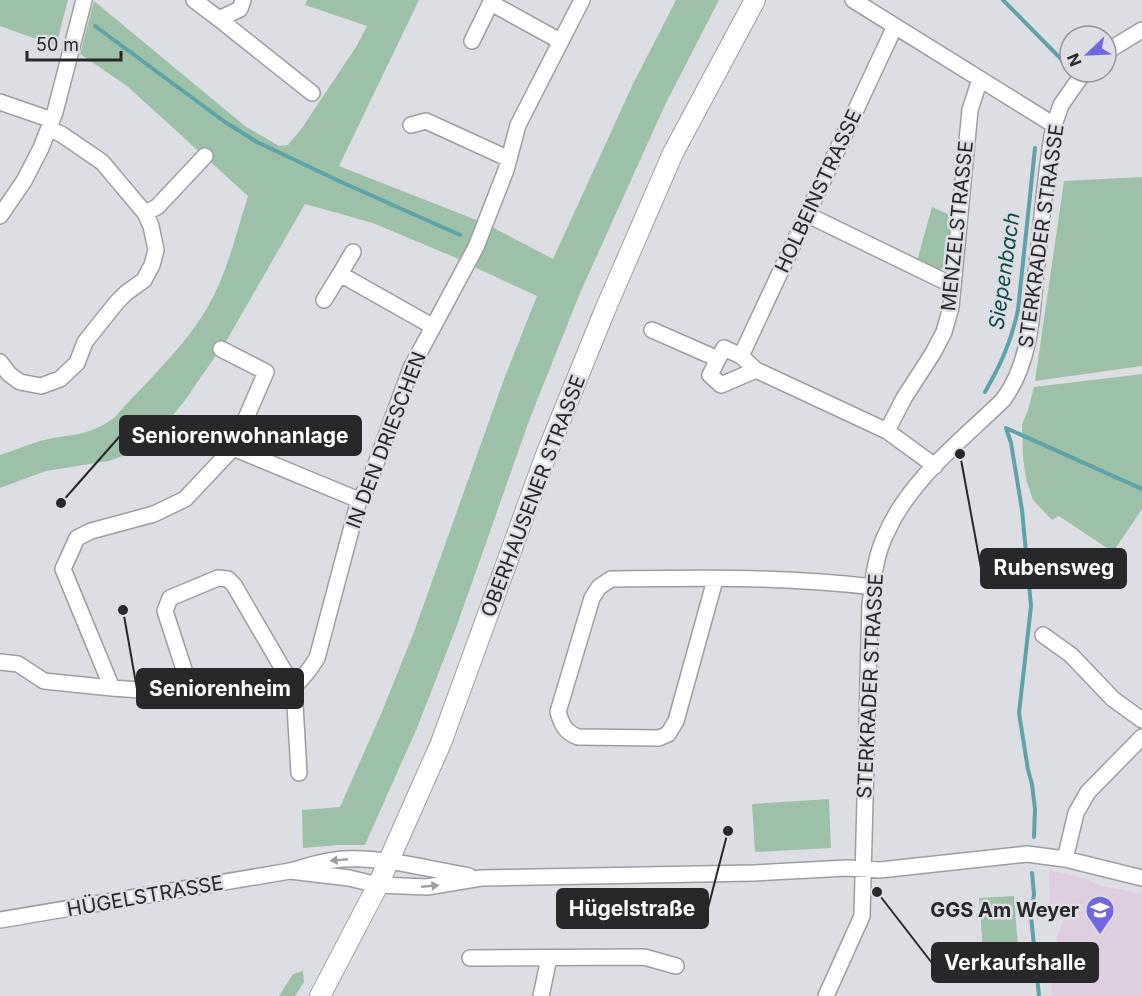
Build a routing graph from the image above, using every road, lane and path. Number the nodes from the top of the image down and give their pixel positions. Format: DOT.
graph roads {
  1 [pos="84,0"];
  2 [pos="194,0"];
  3 [pos="243,0"];
  4 [pos="582,0"];
  5 [pos="755,0"];
  6 [pos="853,0"];
  7 [pos="491,2"];
  8 [pos="219,19"];
  9 [pos="895,26"];
  10 [pos="1142,30"];
  11 [pos="472,41"];
  12 [pos="560,41"];
  13 [pos="1118,45"];
  14 [pos="980,79"];
  15 [pos="1076,84"];
  16 [pos="312,93"];
  17 [pos="0,102"];
  18 [pos="50,124"];
  19 [pos="411,125"];
  20 [pos="1054,125"];
  21 [pos="205,156"];
  22 [pos="509,159"];
  23 [pos="145,213"];
  24 [pos="808,215"];
  25 [pos="0,216"];
  26 [pos="353,252"];
  27 [pos="340,274"];
  28 [pos="952,285"];
  29 [pos="324,300"];
  30 [pos="432,326"];
  31 [pos="652,330"];
  32 [pos="221,349"];
  33 [pos="741,357"];
  34 [pos="718,359"];
  35 [pos="756,370"];
  36 [pos="3,373"];
  37 [pos="886,431"];
  38 [pos="233,448"];
  39 [pos="935,466"];
  40 [pos="359,500"];
  41 [pos="715,580"];
  42 [pos="873,587"];
  43 [pos="1043,635"];
  44 [pos="0,662"];
  45 [pos="112,688"];
  46 [pos="294,688"];
  47 [pos="192,694"];
  48 [pos="1142,720"];
  49 [pos="1142,737"];
  50 [pos="299,773"];
  51 [pos="1065,859"];
  52 [pos="389,862"];
  53 [pos="863,869"];
  54 [pos="290,872"];
  55 [pos="481,878"];
  56 [pos="1142,878"];
  57 [pos="378,885"];
  58 [pos="0,920"];
  59 [pos="470,958"];
  60 [pos="549,958"];
  61 [pos="676,966"];
  62 [pos="321,996"];
  63 [pos="542,996"];
  64 [pos="826,996"];
  1 -- 18 [label="street"];
  2 -- 8 [label="street"];
  3 -- 8 [label="street"];
  4 -- 12 [label="street, IN DEN DRIESCHEN"];
  5 -- 52 [label="main road, OBERHAUSENER STRASSE"];
  6 -- 9 [label="street"];
  7 -- 11 [label="street"];
  7 -- 12 [label="street"];
  8 -- 16 [label="street"];
  9 -- 14 [label="street"];
  9 -- 24 [label="street, HOLBEINSTRASSE"];
  10 -- 13 [label="street"];
  12 -- 22 [label="street, IN DEN DRIESCHEN"];
  14 -- 20 [label="street"];
  14 -- 28 [label="street, MENZELSTRASSE"];
  15 -- 20 [label="street, STERKRADER STRASSE"];
  17 -- 18 [label="street"];
  18 -- 23 [label="street"];
  18 -- 25 [label="street"];
  19 -- 22 [label="street"];
  20 -- 39 [label="street, STERKRADER STRASSE"];
  21 -- 23 [label="street"];
  22 -- 30 [label="street, IN DEN DRIESCHEN"];
  23 -- 36 [label="street"];
  24 -- 28 [label="street"];
  24 -- 33 [label="street, HOLBEINSTRASSE"];
  26 -- 27 [label="street"];
  27 -- 29 [label="street"];
  27 -- 30 [label="street"];
  28 -- 37 [label="street, MENZELSTRASSE"];
  30 -- 40 [label="street, IN DEN DRIESCHEN"];
  31 -- 34 [label="street"];
  32 -- 38 [label="street"];
  33 -- 34 [label="street"];
  33 -- 35 [label="street"];
  34 -- 35 [label="street"];
  35 -- 37 [label="street"];
  37 -- 39 [label="street"];
  38 -- 40 [label="street"];
  38 -- 45 [label="street"];
  39 -- 42 [label="street, STERKRADER STRASSE"];
  40 -- 46 [label="street, IN DEN DRIESCHEN"];
  41 -- 41 [label="street"];
  41 -- 42 [label="street"];
  42 -- 53 [label="street, STERKRADER STRASSE"];
  43 -- 48 [label="street"];
  44 -- 45 [label="street, IN DEN DRIESCHEN"];
  45 -- 47 [label="street, IN DEN DRIESCHEN"];
  46 -- 47 [label="street, IN DEN DRIESCHEN"];
  46 -- 47 [label="street"];
  46 -- 50 [label="street"];
  49 -- 51 [label="street"];
  51 -- 53 [label="street, HÜGELSTRASSE"];
  51 -- 56 [label="street, HÜGELSTRASSE"];
  52 -- 54 [label="street, HÜGELSTRASSE, one-way"];
  52 -- 55 [label="street, HÜGELSTRASSE"];
  52 -- 57 [label="main road, OBERHAUSENER STRASSE"];
  53 -- 55 [label="street, HÜGELSTRASSE"];
  53 -- 64 [label="street, STERKRADER STRASSE"];
  54 -- 57 [label="street, HÜGELSTRASSE"];
  54 -- 58 [label="street, HÜGELSTRASSE"];
  57 -- 55 [label="street, HÜGELSTRASSE, one-way"];
  57 -- 62 [label="main road, OBERHAUSENER STRASSE"];
  59 -- 60 [label="street"];
  60 -- 61 [label="street"];
  60 -- 63 [label="street"];
}
